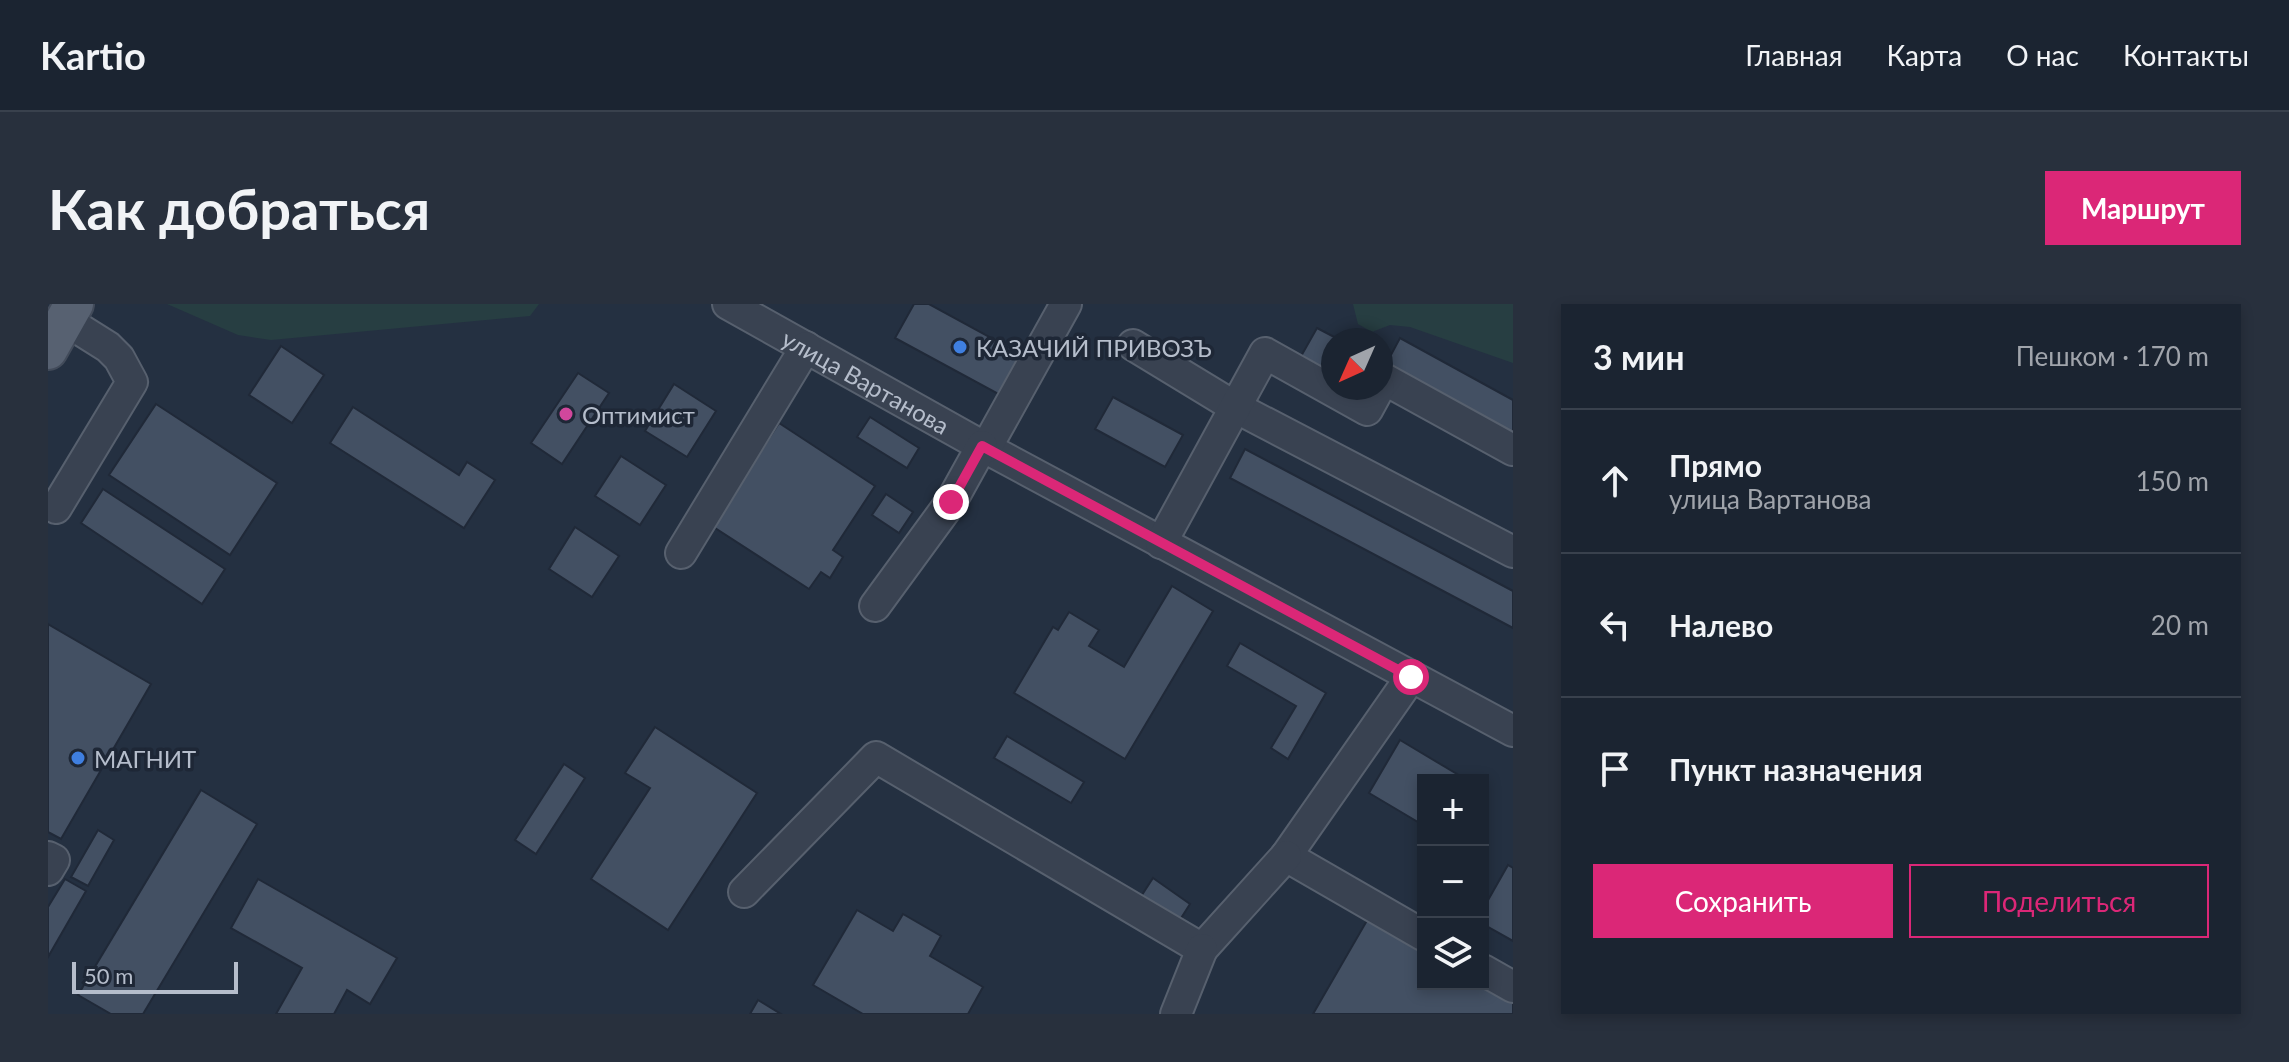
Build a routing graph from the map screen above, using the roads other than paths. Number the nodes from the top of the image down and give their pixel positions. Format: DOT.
graph roads {
  1 [pos="728,304"];
  2 [pos="1066,304"];
  3 [pos="62,325"];
  4 [pos="1133,345"];
  5 [pos="806,347"];
  6 [pos="1321,384"];
  7 [pos="1393,384"];
  8 [pos="1349,400"];
  9 [pos="1373,400"];
  10 [pos="1235,407"];
  11 [pos="984,447"];
  12 [pos="1513,450"];
  13 [pos="56,508"];
  14 [pos="1161,543"];
  15 [pos="1513,552"];
  16 [pos="681,553"];
  17 [pos="875,606"];
  18 [pos="1411,677"];
  19 [pos="1513,731"];
  20 [pos="1286,856"];
  21 [pos="48,857"];
  22 [pos="48,870"];
  23 [pos="744,892"];
  24 [pos="1417,932"];
  25 [pos="1202,949"];
  26 [pos="1489,973"];
  27 [pos="1513,987"];
  28 [pos="1176,1014"];
  1 -- 5 [label="street, улица Вартанова"];
  2 -- 11 [label="street"];
  3 -- 13 [label="street"];
  4 -- 10 [label="street"];
  5 -- 11 [label="street, улица Вартанова"];
  5 -- 16 [label="street"];
  6 -- 10 [label="street"];
  7 -- 12 [label="street"];
  8 -- 9 [label="street"];
  10 -- 14 [label="street"];
  10 -- 15 [label="street"];
  11 -- 14 [label="street, улица Вартанова"];
  11 -- 17 [label="street"];
  14 -- 18 [label="street, улица Вартанова"];
  18 -- 19 [label="street, улица Вартанова"];
  18 -- 20 [label="street"];
  20 -- 24 [label="street"];
  20 -- 25 [label="street"];
  21 -- 22 [label="street"];
  23 -- 25 [label="street"];
  25 -- 28 [label="street"];
  26 -- 27 [label="street"];
}
